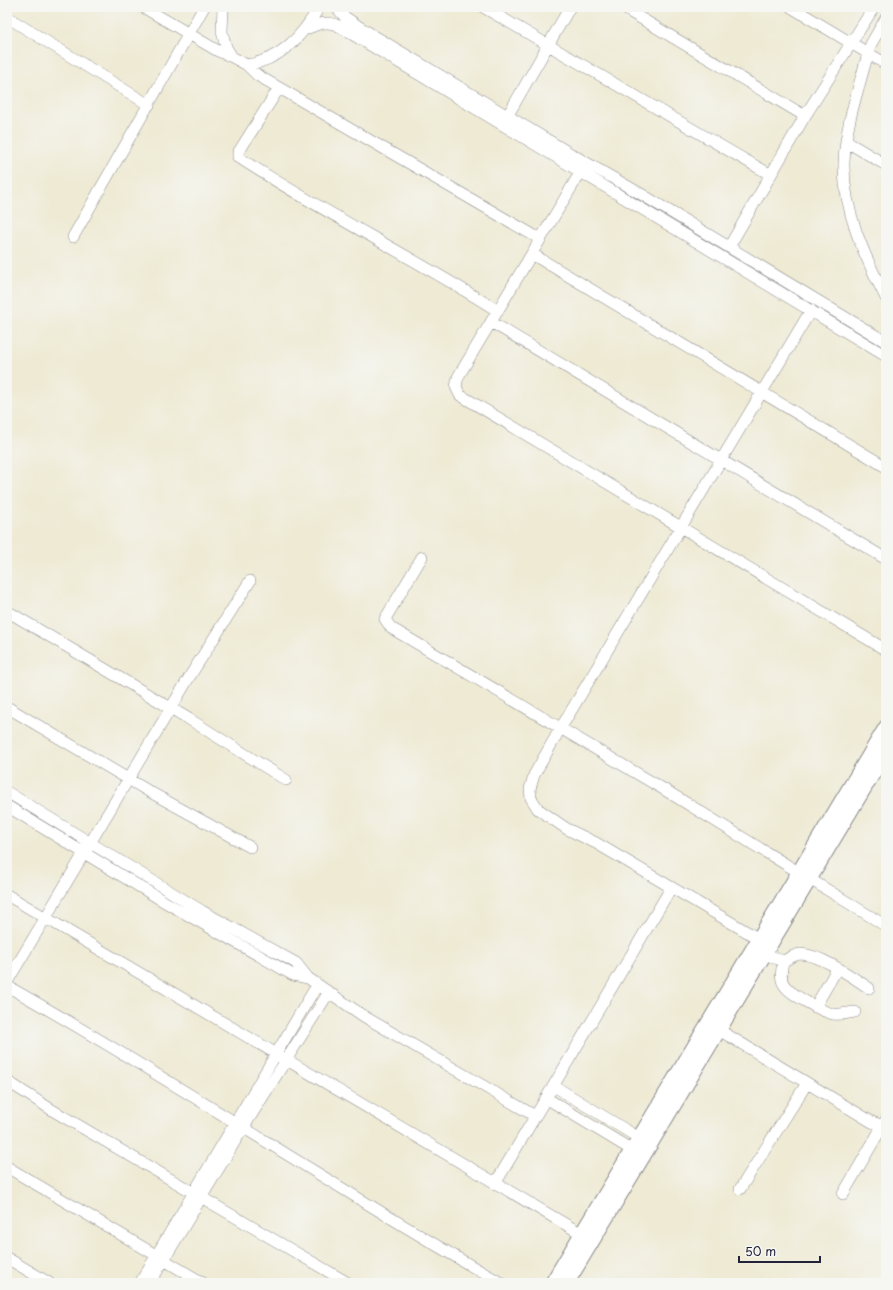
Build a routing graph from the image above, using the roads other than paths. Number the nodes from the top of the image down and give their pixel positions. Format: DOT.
graph roads {
  1 [pos="143,7"];
  2 [pos="204,7"];
  3 [pos="223,7"];
  4 [pos="319,7"];
  5 [pos="336,7"];
  6 [pos="484,7"];
  7 [pos="570,7"];
  8 [pos="622,7"];
  9 [pos="791,7"];
  10 [pos="874,7"];
  11 [pos="7,16"];
  12 [pos="886,18"];
  13 [pos="304,30"];
  14 [pos="188,35"];
  15 [pos="852,43"];
  16 [pos="548,45"];
  17 [pos="868,53"];
  18 [pos="232,57"];
  19 [pos="886,64"];
  20 [pos="247,65"];
  21 [pos="279,88"];
  22 [pos="149,105"];
  23 [pos="508,116"];
  24 [pos="805,116"];
  25 [pos="847,142"];
  26 [pos="886,165"];
  27 [pos="580,173"];
  28 [pos="771,175"];
  29 [pos="73,237"];
  30 [pos="540,239"];
  31 [pos="729,247"];
  32 [pos="532,254"];
  33 [pos="886,298"];
  34 [pos="811,310"];
  35 [pos="498,311"];
  36 [pos="491,322"];
  37 [pos="886,342"];
  38 [pos="886,356"];
  39 [pos="763,392"];
  40 [pos="722,461"];
  41 [pos="886,466"];
  42 [pos="680,528"];
  43 [pos="422,557"];
  44 [pos="886,559"];
  45 [pos="250,581"];
  46 [pos="7,611"];
  47 [pos="886,650"];
  48 [pos="7,707"];
  49 [pos="171,709"];
  50 [pos="886,727"];
  51 [pos="561,728"];
  52 [pos="886,752"];
  53 [pos="129,780"];
  54 [pos="286,780"];
  55 [pos="7,792"];
  56 [pos="7,806"];
  57 [pos="90,842"];
  58 [pos="250,847"];
  59 [pos="84,852"];
  60 [pos="804,877"];
  61 [pos="671,888"];
  62 [pos="7,895"];
  63 [pos="45,918"];
  64 [pos="886,926"];
  65 [pos="759,939"];
  66 [pos="765,954"];
  67 [pos="783,961"];
  68 [pos="837,969"];
  69 [pos="7,982"];
  70 [pos="313,982"];
  71 [pos="7,986"];
  72 [pos="869,988"];
  73 [pos="329,992"];
  74 [pos="815,1007"];
  75 [pos="855,1012"];
  76 [pos="719,1030"];
  77 [pos="281,1056"];
  78 [pos="7,1081"];
  79 [pos="806,1083"];
  80 [pos="554,1086"];
  81 [pos="546,1098"];
  82 [pos="535,1116"];
  83 [pos="885,1124"];
  84 [pos="239,1125"];
  85 [pos="636,1144"];
  86 [pos="7,1167"];
  87 [pos="495,1184"];
  88 [pos="740,1189"];
  89 [pos="843,1194"];
  90 [pos="197,1195"];
  91 [pos="582,1234"];
  92 [pos="7,1258"];
  93 [pos="161,1258"];
  94 [pos="49,1283"];
  95 [pos="140,1283"];
  96 [pos="150,1283"];
  97 [pos="203,1283"];
  98 [pos="348,1283"];
  99 [pos="500,1283"];
  100 [pos="552,1283"];
  101 [pos="567,1283"];
  1 -- 14 [label="street"];
  2 -- 14 [label="street"];
  3 -- 18 [label="street"];
  4 -- 13 [label="street"];
  5 -- 23 [label="street"];
  6 -- 16 [label="street"];
  7 -- 16 [label="street"];
  8 -- 24 [label="street"];
  9 -- 15 [label="street"];
  10 -- 15 [label="street"];
  11 -- 22 [label="street"];
  12 -- 17 [label="street"];
  13 -- 20 [label="street"];
  13 -- 27 [label="street"];
  14 -- 18 [label="street"];
  14 -- 22 [label="street"];
  15 -- 17 [label="street"];
  15 -- 24 [label="street"];
  16 -- 23 [label="street"];
  16 -- 28 [label="street"];
  17 -- 19 [label="street"];
  17 -- 25 [label="street"];
  18 -- 20 [label="street"];
  20 -- 21 [label="street"];
  21 -- 30 [label="street"];
  21 -- 35 [label="street"];
  22 -- 29 [label="street"];
  23 -- 31 [label="street"];
  24 -- 28 [label="street"];
  25 -- 26 [label="street"];
  25 -- 33 [label="street"];
  27 -- 30 [label="street"];
  27 -- 34 [label="street"];
  28 -- 31 [label="street"];
  30 -- 32 [label="street"];
  31 -- 37 [label="street"];
  32 -- 35 [label="street"];
  32 -- 39 [label="street"];
  34 -- 38 [label="street"];
  34 -- 39 [label="street"];
  35 -- 36 [label="street"];
  36 -- 40 [label="street"];
  36 -- 42 [label="street"];
  39 -- 40 [label="street"];
  39 -- 41 [label="street"];
  40 -- 42 [label="street"];
  40 -- 44 [label="street"];
  42 -- 47 [label="street"];
  42 -- 51 [label="street"];
  43 -- 51 [label="street"];
  45 -- 49 [label="street"];
  46 -- 49 [label="street"];
  48 -- 53 [label="street"];
  49 -- 53 [label="street"];
  49 -- 54 [label="street"];
  50 -- 60 [label="street"];
  51 -- 60 [label="street"];
  51 -- 61 [label="street"];
  52 -- 60 [label="street"];
  53 -- 57 [label="street"];
  53 -- 58 [label="street"];
  55 -- 57 [label="street"];
  56 -- 59 [label="street"];
  57 -- 59 [label="street"];
  57 -- 70 [label="street"];
  59 -- 63 [label="street"];
  59 -- 70 [label="street"];
  60 -- 64 [label="street"];
  60 -- 65 [label="street"];
  60 -- 66 [label="street"];
  61 -- 65 [label="street"];
  61 -- 80 [label="street"];
  62 -- 63 [label="street"];
  63 -- 69 [label="street"];
  63 -- 77 [label="street"];
  65 -- 85 [label="street"];
  66 -- 67 [label="street"];
  66 -- 76 [label="street"];
  67 -- 68 [label="street"];
  67 -- 74 [label="street"];
  68 -- 72 [label="street"];
  68 -- 74 [label="street"];
  70 -- 73 [label="street"];
  70 -- 77 [label="street"];
  71 -- 84 [label="street"];
  73 -- 77 [label="street"];
  73 -- 82 [label="street"];
  74 -- 75 [label="street"];
  76 -- 79 [label="street"];
  76 -- 101 [label="street"];
  77 -- 84 [label="street"];
  77 -- 87 [label="street"];
  78 -- 90 [label="street"];
  79 -- 83 [label="street"];
  79 -- 88 [label="street"];
  80 -- 81 [label="street"];
  80 -- 85 [label="street"];
  81 -- 82 [label="street"];
  81 -- 85 [label="street"];
  82 -- 87 [label="street"];
  83 -- 89 [label="street"];
  84 -- 90 [label="street"];
  84 -- 99 [label="street"];
  85 -- 91 [label="street"];
  86 -- 93 [label="street"];
  87 -- 91 [label="street"];
  90 -- 93 [label="street"];
  90 -- 98 [label="street"];
  91 -- 100 [label="street"];
  92 -- 94 [label="street"];
  93 -- 95 [label="street"];
  93 -- 96 [label="street"];
  93 -- 97 [label="street"];
}
